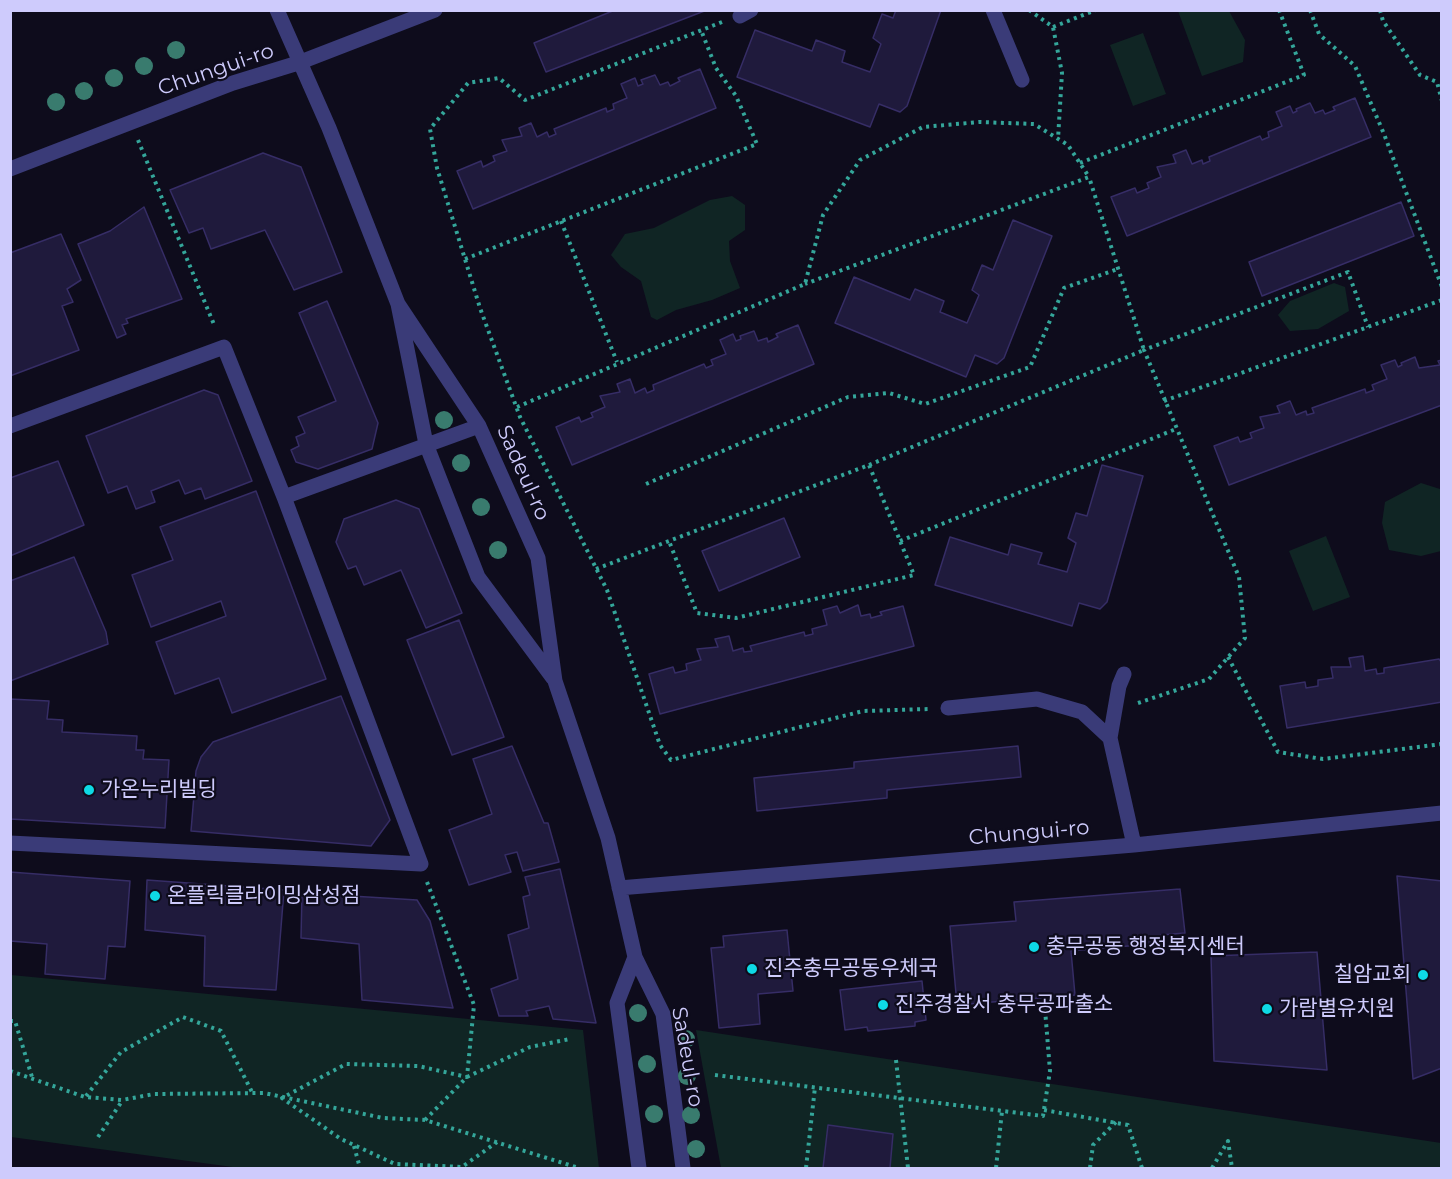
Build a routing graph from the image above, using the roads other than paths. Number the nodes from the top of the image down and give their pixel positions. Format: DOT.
graph roads {
  1 [pos="277,10"];
  2 [pos="435,10"];
  3 [pos="993,10"];
  4 [pos="298,63"];
  5 [pos="1022,80"];
  6 [pos="10,169"];
  7 [pos="398,304"];
  8 [pos="10,426"];
  9 [pos="478,426"];
  10 [pos="426,444"];
  11 [pos="284,497"];
  12 [pos="1124,674"];
  13 [pos="555,681"];
  14 [pos="948,708"];
  15 [pos="1110,738"];
  16 [pos="1442,813"];
  17 [pos="10,843"];
  18 [pos="1134,845"];
  19 [pos="619,888"];
  20 [pos="635,957"];
  21 [pos="639,1168"];
  22 [pos="683,1168"];
  1 -- 4 [label="street, Sadeul-ro"];
  2 -- 4 [label="street, Chungui-ro"];
  3 -- 5 [label="street"];
  4 -- 6 [label="street, Chungui-ro"];
  4 -- 7 [label="street, Sadeul-ro"];
  7 -- 9 [label="street, Sadeul-ro"];
  7 -- 10 [label="street, Sadeul-ro"];
  8 -- 11 [label="street"];
  9 -- 10 [label="street"];
  9 -- 13 [label="street, Sadeul-ro"];
  10 -- 11 [label="street"];
  10 -- 13 [label="street, Sadeul-ro"];
  11 -- 17 [label="street"];
  12 -- 15 [label="street"];
  13 -- 19 [label="street, Sadeul-ro"];
  14 -- 15 [label="street"];
  15 -- 18 [label="street"];
  16 -- 18 [label="street, Chungui-ro"];
  18 -- 19 [label="street, Chungui-ro"];
  19 -- 20 [label="street, Sadeul-ro"];
  20 -- 21 [label="street"];
  20 -- 22 [label="street, Sadeul-ro"];
}
